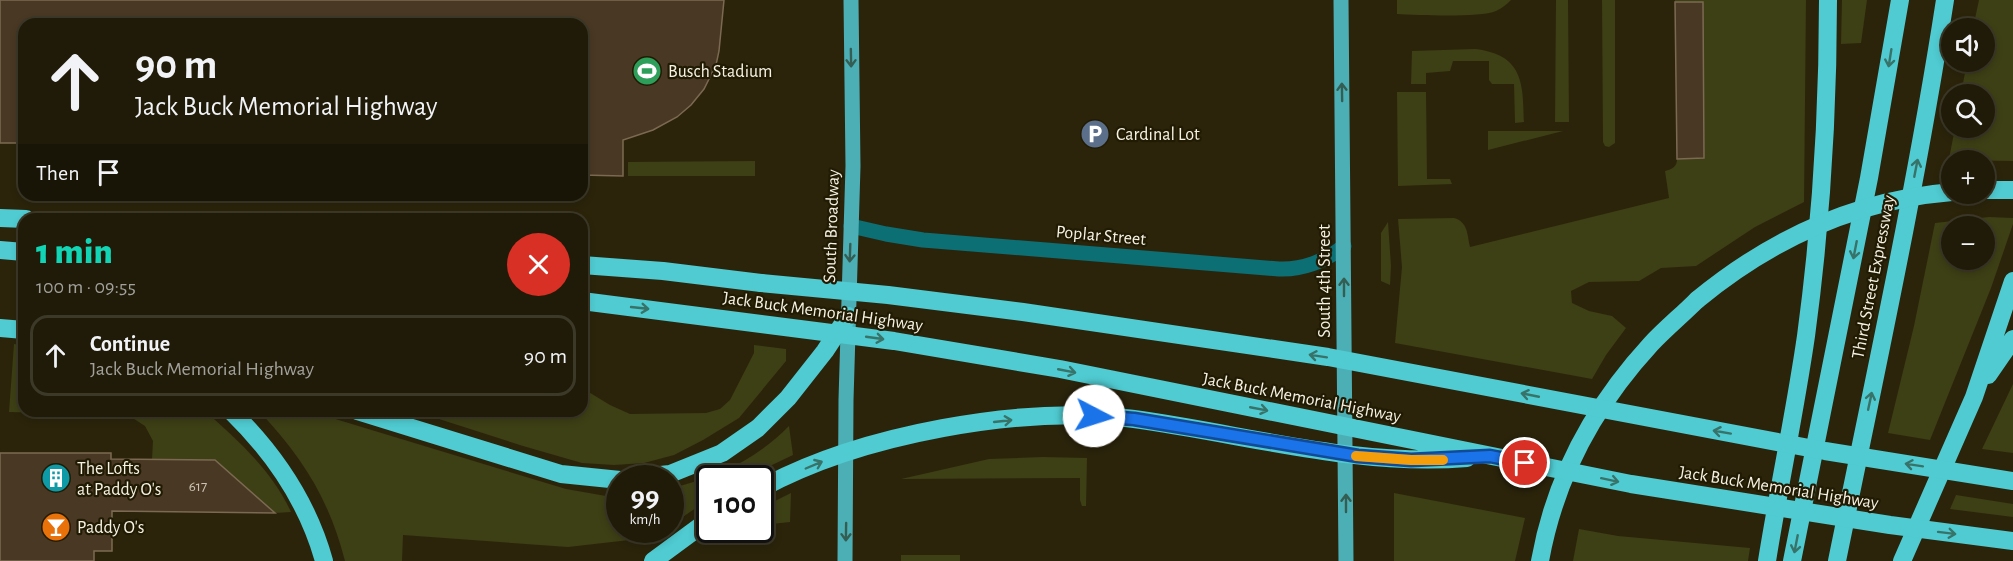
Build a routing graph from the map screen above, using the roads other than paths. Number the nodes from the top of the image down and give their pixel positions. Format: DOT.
graph roads {
  1 [pos="851,0"];
  2 [pos="1341,0"];
  3 [pos="1828,0"];
  4 [pos="1900,0"];
  5 [pos="1945,0"];
  6 [pos="1995,190"];
  7 [pos="2013,190"];
  8 [pos="1941,193"];
  9 [pos="0,218"];
  10 [pos="18,219"];
  11 [pos="851,226"];
  12 [pos="0,242"];
  13 [pos="18,243"];
  14 [pos="1344,246"];
  15 [pos="0,250"];
  16 [pos="18,252"];
  17 [pos="588,266"];
  18 [pos="2013,281"];
  19 [pos="588,302"];
  20 [pos="848,316"];
  21 [pos="0,328"];
  22 [pos="18,330"];
  23 [pos="837,333"];
  24 [pos="2013,339"];
  25 [pos="1974,397"];
  26 [pos="237,417"];
  27 [pos="376,417"];
  28 [pos="1490,456"];
  29 [pos="684,468"];
  30 [pos="606,479"];
  31 [pos="2013,481"];
  32 [pos="774,483"];
  33 [pos="696,529"];
  34 [pos="2013,541"];
  35 [pos="324,561"];
  36 [pos="653,561"];
  37 [pos="845,561"];
  38 [pos="1346,561"];
  39 [pos="1540,561"];
  40 [pos="1767,561"];
  41 [pos="1792,561"];
  42 [pos="1837,561"];
  43 [pos="1902,561"];
  1 -- 11 [label="main road, South Broadway, one-way"];
  14 -- 2 [label="main road, South 4th Street, one-way"];
  3 -- 40 [label="highway"];
  4 -- 41 [label="highway, Third Street Expressway, one-way"];
  42 -- 5 [label="highway, Third Street Expressway, one-way"];
  6 -- 7 [label="highway"];
  8 -- 39 [label="highway, bridge"];
  9 -- 10 [label="highway"];
  11 -- 14 [label="street, Poplar Street"];
  11 -- 20 [label="main road, South Broadway, one-way"];
  12 -- 13 [label="highway"];
  38 -- 14 [label="main road, South 4th Street, one-way"];
  15 -- 16 [label="highway"];
  31 -- 17 [label="highway, Jack Buck Memorial Highway, one-way, bridge"];
  18 -- 25 [label="highway"];
  19 -- 23 [label="highway, Jack Buck Memorial Highway, one-way, bridge"];
  20 -- 23 [label="highway"];
  20 -- 37 [label="main road, South Broadway, one-way"];
  21 -- 22 [label="highway"];
  23 -- 28 [label="highway, Jack Buck Memorial Highway, one-way, bridge"];
  23 -- 29 [label="highway"];
  24 -- 25 [label="highway"];
  25 -- 43 [label="highway"];
  26 -- 35 [label="highway"];
  27 -- 30 [label="highway"];
  32 -- 28 [label="highway, one-way, bridge"];
  28 -- 34 [label="highway, Jack Buck Memorial Highway, one-way, bridge"];
  33 -- 36 [label="highway"];
}
